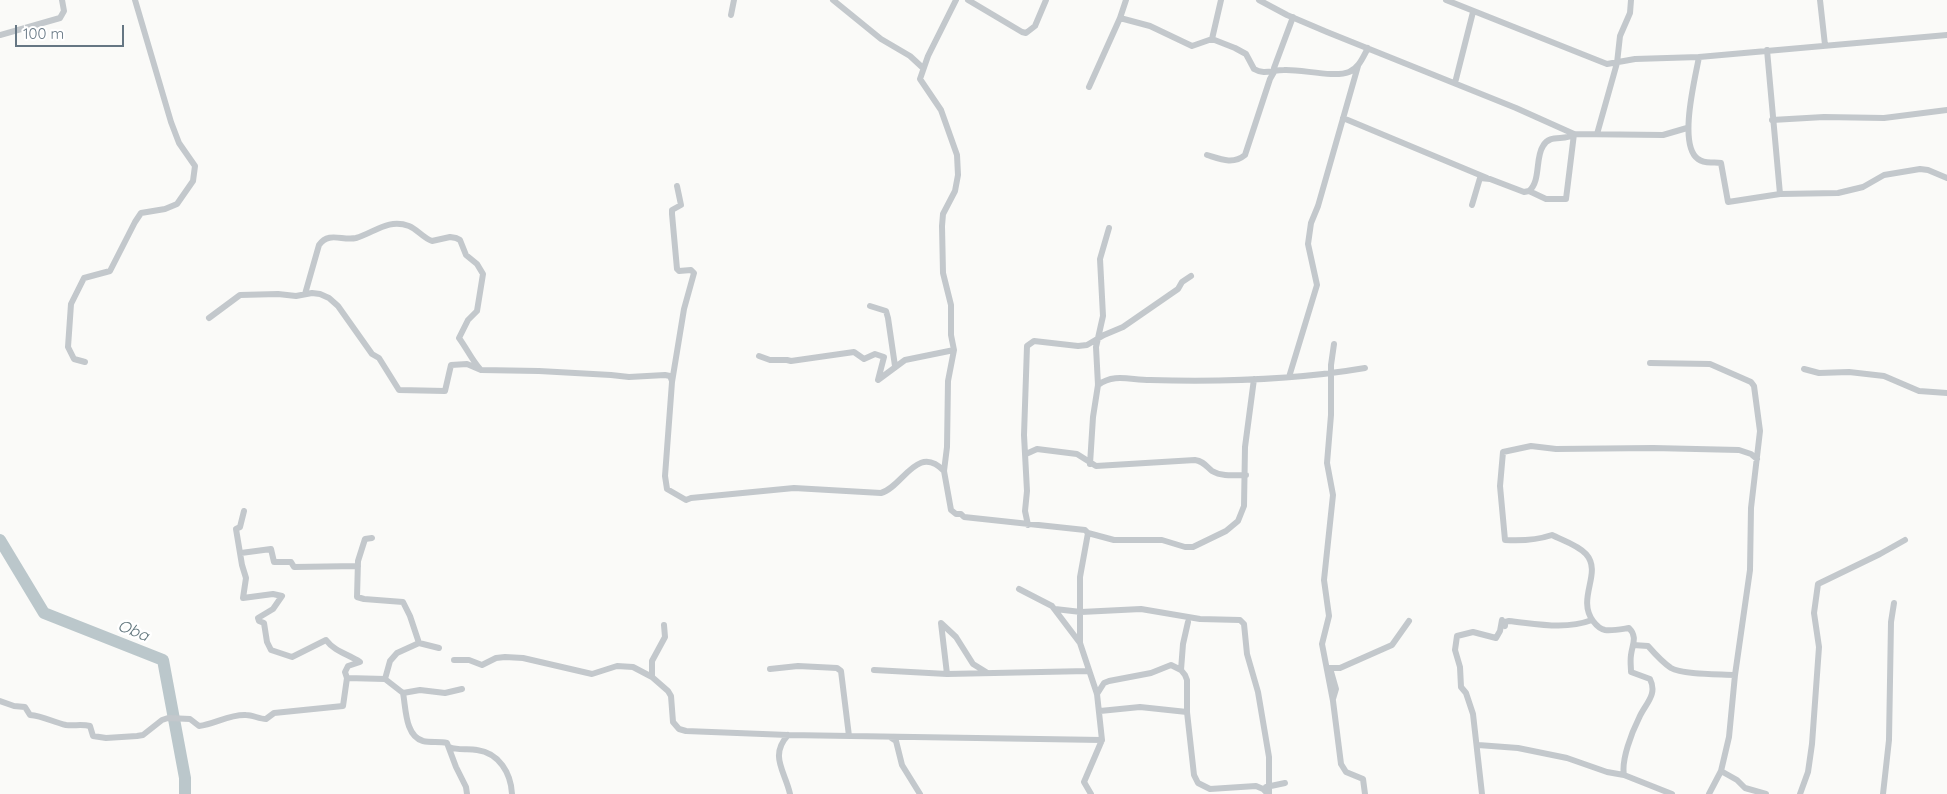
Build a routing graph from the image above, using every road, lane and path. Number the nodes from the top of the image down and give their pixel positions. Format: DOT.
graph roads {
  1 [pos="62,0"];
  2 [pos="134,0"];
  3 [pos="734,0"];
  4 [pos="833,0"];
  5 [pos="956,0"];
  6 [pos="968,0"];
  7 [pos="1046,0"];
  8 [pos="1126,0"];
  9 [pos="1221,0"];
  10 [pos="1259,0"];
  11 [pos="1446,0"];
  12 [pos="1820,0"];
  13 [pos="1632,1"];
  14 [pos="1473,12"];
  15 [pos="731,15"];
  16 [pos="1293,17"];
  17 [pos="1120,18"];
  18 [pos="0,35"];
  19 [pos="1947,35"];
  20 [pos="1212,39"];
  21 [pos="1825,45"];
  22 [pos="1368,48"];
  23 [pos="1767,50"];
  24 [pos="1699,56"];
  25 [pos="1617,63"];
  26 [pos="1358,66"];
  27 [pos="924,68"];
  28 [pos="1274,72"];
  29 [pos="1456,83"];
  30 [pos="1089,87"];
  31 [pos="1947,110"];
  32 [pos="1342,118"];
  33 [pos="1772,120"];
  34 [pos="1687,128"];
  35 [pos="1574,134"];
  36 [pos="1597,134"];
  37 [pos="1207,155"];
  38 [pos="1947,178"];
  39 [pos="1490,179"];
  40 [pos="677,186"];
  41 [pos="1529,191"];
  42 [pos="1780,194"];
  43 [pos="1472,205"];
  44 [pos="1110,228"];
  45 [pos="1191,276"];
  46 [pos="305,294"];
  47 [pos="870,306"];
  48 [pos="210,318"];
  49 [pos="1097,339"];
  50 [pos="1334,344"];
  51 [pos="954,350"];
  52 [pos="759,356"];
  53 [pos="85,362"];
  54 [pos="1650,363"];
  55 [pos="895,366"];
  56 [pos="1365,368"];
  57 [pos="1804,369"];
  58 [pos="481,370"];
  59 [pos="1331,374"];
  60 [pos="1289,377"];
  61 [pos="1254,379"];
  62 [pos="672,382"];
  63 [pos="1098,385"];
  64 [pos="1947,393"];
  65 [pos="1026,454"];
  66 [pos="1757,459"];
  67 [pos="1090,464"];
  68 [pos="944,471"];
  69 [pos="1246,475"];
  70 [pos="244,511"];
  71 [pos="1028,525"];
  72 [pos="1088,533"];
  73 [pos="372,538"];
  74 [pos="1905,540"];
  75 [pos="241,553"];
  76 [pos="358,566"];
  77 [pos="1019,589"];
  78 [pos="1894,603"];
  79 [pos="1055,609"];
  80 [pos="1081,612"];
  81 [pos="1592,620"];
  82 [pos="1409,621"];
  83 [pos="1188,622"];
  84 [pos="664,625"];
  85 [pos="419,643"];
  86 [pos="1080,644"];
  87 [pos="1633,645"];
  88 [pos="439,648"];
  89 [pos="454,660"];
  90 [pos="770,668"];
  91 [pos="874,670"];
  92 [pos="1181,670"];
  93 [pos="1088,671"];
  94 [pos="986,672"];
  95 [pos="947,674"];
  96 [pos="1735,675"];
  97 [pos="652,677"];
  98 [pos="347,678"];
  99 [pos="385,679"];
  100 [pos="462,689"];
  101 [pos="402,693"];
  102 [pos="1097,694"];
  103 [pos="1333,700"];
  104 [pos="0,701"];
  105 [pos="1100,712"];
  106 [pos="1187,712"];
  107 [pos="788,735"];
  108 [pos="849,736"];
  109 [pos="889,736"];
  110 [pos="1102,740"];
  111 [pos="1478,745"];
  112 [pos="449,747"];
  113 [pos="1721,771"];
  114 [pos="1624,775"];
  115 [pos="1285,783"];
  116 [pos="1266,787"];
  117 [pos="467,794"];
  118 [pos="512,794"];
  119 [pos="790,794"];
  120 [pos="920,794"];
  121 [pos="1091,794"];
  122 [pos="1269,794"];
  123 [pos="1365,794"];
  124 [pos="1482,794"];
  125 [pos="1672,794"];
  126 [pos="1709,794"];
  127 [pos="1766,794"];
  128 [pos="1800,794"];
  129 [pos="1883,794"];
  1 -- 18 [label="street"];
  2 -- 53 [label="street"];
  3 -- 15 [label="street"];
  4 -- 27 [label="street"];
  5 -- 27 [label="street"];
  6 -- 7 [label="street"];
  8 -- 17 [label="street"];
  9 -- 20 [label="street"];
  10 -- 16 [label="street"];
  11 -- 14 [label="street"];
  12 -- 21 [label="street"];
  13 -- 25 [label="street"];
  14 -- 25 [label="street"];
  14 -- 29 [label="street"];
  16 -- 22 [label="street"];
  16 -- 28 [label="street"];
  17 -- 20 [label="street"];
  17 -- 30 [label="street"];
  19 -- 21 [label="street"];
  20 -- 28 [label="street"];
  21 -- 23 [label="street"];
  22 -- 26 [label="street"];
  22 -- 29 [label="street"];
  23 -- 24 [label="street"];
  23 -- 33 [label="street"];
  24 -- 25 [label="street"];
  24 -- 34 [label="street"];
  25 -- 36 [label="street"];
  26 -- 28 [label="street"];
  26 -- 32 [label="street"];
  27 -- 51 [label="street"];
  28 -- 37 [label="street"];
  29 -- 35 [label="street"];
  31 -- 33 [label="street"];
  32 -- 39 [label="street"];
  32 -- 60 [label="street"];
  33 -- 42 [label="street"];
  34 -- 36 [label="street"];
  34 -- 42 [label="street"];
  35 -- 36 [label="street"];
  35 -- 41 [label="street"];
  35 -- 41 [label="street"];
  38 -- 42 [label="street"];
  39 -- 41 [label="street"];
  39 -- 43 [label="street"];
  40 -- 62 [label="street"];
  44 -- 49 [label="street"];
  45 -- 49 [label="street"];
  46 -- 48 [label="street"];
  46 -- 58 [label="street"];
  46 -- 58 [label="street"];
  47 -- 55 [label="street"];
  49 -- 63 [label="street"];
  49 -- 65 [label="street"];
  50 -- 59 [label="street"];
  51 -- 55 [label="street"];
  51 -- 68 [label="street"];
  52 -- 55 [label="street"];
  54 -- 66 [label="street"];
  56 -- 59 [label="street"];
  57 -- 64 [label="street"];
  58 -- 62 [label="street"];
  59 -- 60 [label="street"];
  59 -- 103 [label="street"];
  60 -- 61 [label="street"];
  61 -- 63 [label="street"];
  61 -- 69 [label="street"];
  62 -- 68 [label="street"];
  63 -- 67 [label="street"];
  65 -- 67 [label="street"];
  65 -- 71 [label="street"];
  66 -- 81 [label="street"];
  66 -- 96 [label="street"];
  67 -- 69 [label="street"];
  68 -- 71 [label="street"];
  69 -- 72 [label="street"];
  70 -- 75 [label="street"];
  71 -- 72 [label="street"];
  72 -- 80 [label="street"];
  73 -- 76 [label="street"];
  74 -- 128 [label="street"];
  75 -- 76 [label="street"];
  75 -- 98 [label="street"];
  76 -- 85 [label="street"];
  77 -- 79 [label="street"];
  78 -- 129 [label="street"];
  79 -- 80 [label="street"];
  79 -- 86 [label="street"];
  80 -- 86 [label="street"];
  80 -- 116 [label="street"];
  81 -- 87 [label="street"];
  81 -- 111 [label="street"];
  82 -- 103 [label="street"];
  83 -- 92 [label="street"];
  84 -- 97 [label="street"];
  85 -- 88 [label="street"];
  85 -- 99 [label="street"];
  86 -- 93 [label="street"];
  87 -- 96 [label="street"];
  87 -- 114 [label="street"];
  89 -- 97 [label="street"];
  90 -- 108 [label="street"];
  91 -- 95 [label="street"];
  92 -- 102 [label="street"];
  92 -- 106 [label="street"];
  93 -- 94 [label="street"];
  93 -- 102 [label="street"];
  94 -- 95 [label="street"];
  94 -- 95 [label="street"];
  96 -- 113 [label="street"];
  97 -- 107 [label="street"];
  98 -- 99 [label="street"];
  98 -- 104 [label="street"];
  99 -- 101 [label="street"];
  100 -- 101 [label="street"];
  101 -- 112 [label="street"];
  102 -- 105 [label="street"];
  103 -- 123 [label="street"];
  105 -- 106 [label="street"];
  105 -- 110 [label="street"];
  106 -- 116 [label="street"];
  107 -- 108 [label="street"];
  107 -- 119 [label="street"];
  108 -- 109 [label="street"];
  109 -- 110 [label="street"];
  109 -- 120 [label="street"];
  110 -- 121 [label="street"];
  111 -- 114 [label="street"];
  111 -- 124 [label="street"];
  112 -- 117 [label="street"];
  112 -- 118 [label="street"];
  113 -- 126 [label="street"];
  113 -- 127 [label="street"];
  114 -- 125 [label="street"];
  115 -- 116 [label="street"];
  116 -- 122 [label="street"];
}
